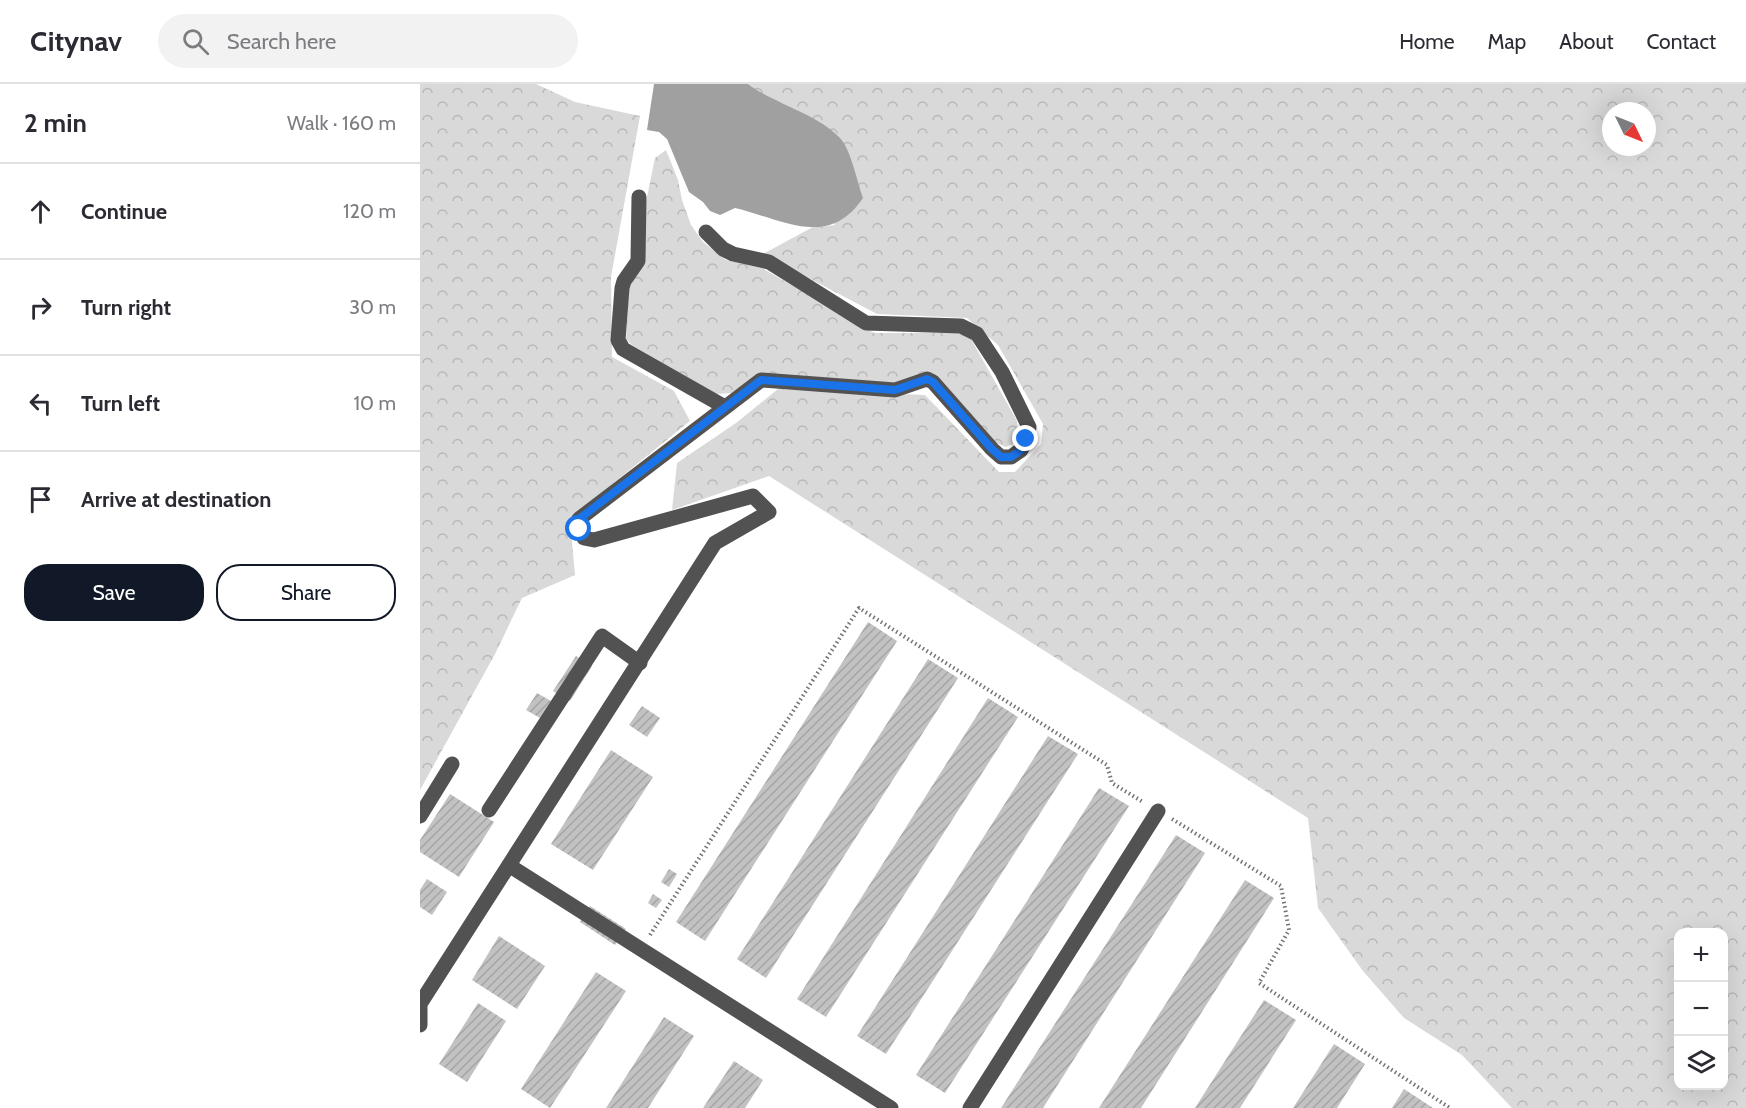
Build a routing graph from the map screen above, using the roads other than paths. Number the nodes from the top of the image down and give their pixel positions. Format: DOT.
graph roads {
  1 [pos="639,197"];
  2 [pos="706,232"];
  3 [pos="725,407"];
  4 [pos="640,663"];
  5 [pos="452,764"];
  6 [pos="489,810"];
  7 [pos="1158,811"];
  8 [pos="420,816"];
  9 [pos="510,866"];
  10 [pos="420,1025"];
  11 [pos="891,1108"];
  12 [pos="970,1108"];
  1 -- 3 [label="lane"];
  2 -- 3 [label="lane"];
  3 -- 4 [label="lane"];
  4 -- 6 [label="lane"];
  4 -- 9 [label="lane"];
  5 -- 8 [label="lane"];
  7 -- 12 [label="lane"];
  9 -- 10 [label="lane"];
  9 -- 11 [label="lane"];
}
